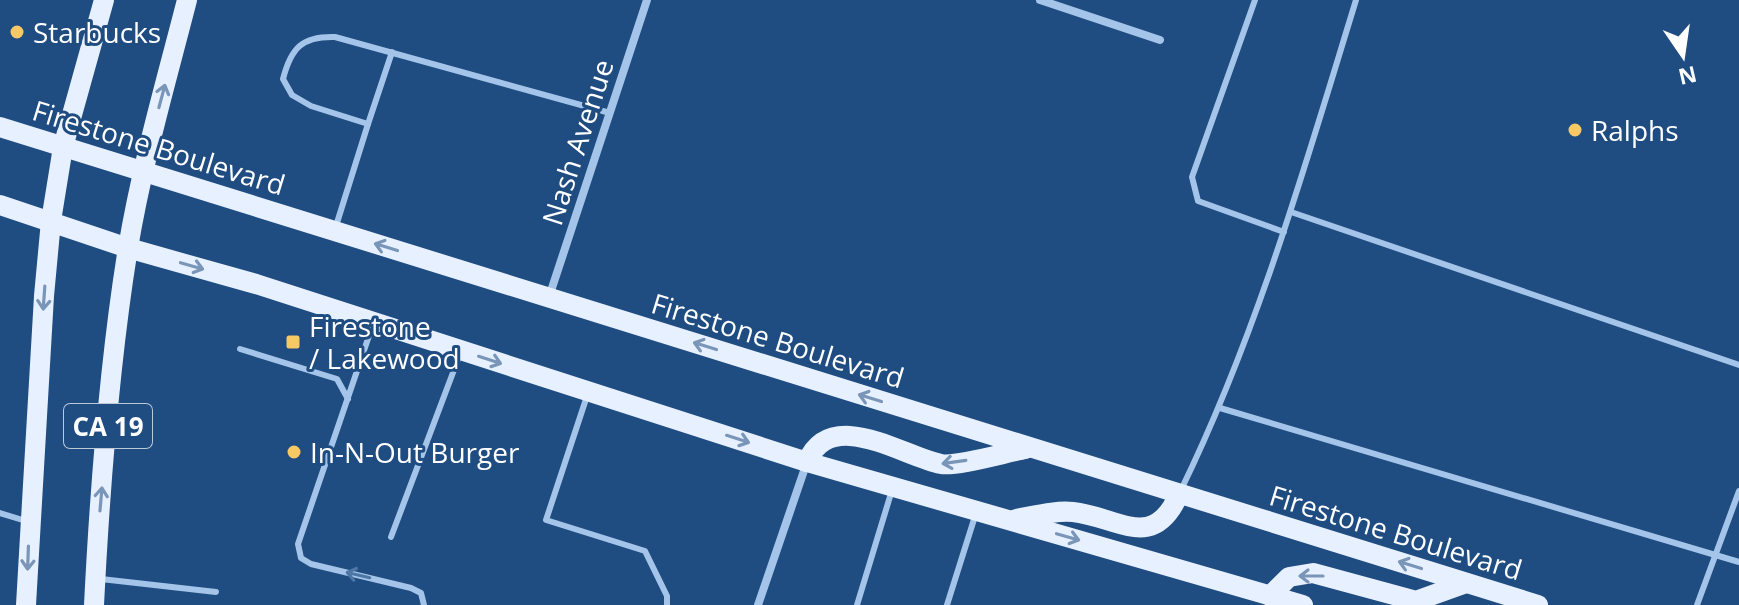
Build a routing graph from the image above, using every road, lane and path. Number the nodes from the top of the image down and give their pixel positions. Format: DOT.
graph roads {
  1 [pos="104,0"];
  2 [pos="187,0"];
  3 [pos="647,0"];
  4 [pos="1040,0"];
  5 [pos="1255,0"];
  6 [pos="1356,0"];
  7 [pos="1160,40"];
  8 [pos="392,52"];
  9 [pos="610,113"];
  10 [pos="368,124"];
  11 [pos="0,127"];
  12 [pos="63,147"];
  13 [pos="143,172"];
  14 [pos="0,205"];
  15 [pos="1291,212"];
  16 [pos="51,221"];
  17 [pos="334,231"];
  18 [pos="1284,232"];
  19 [pos="128,248"];
  20 [pos="549,298"];
  21 [pos="373,322"];
  22 [pos="240,349"];
  23 [pos="461,351"];
  24 [pos="1739,365"];
  25 [pos="589,392"];
  26 [pos="348,399"];
  27 [pos="1220,408"];
  28 [pos="1030,448"];
  29 [pos="807,462"];
  30 [pos="893,487"];
  31 [pos="1739,491"];
  32 [pos="1179,494"];
  33 [pos="977,511"];
  34 [pos="0,513"];
  35 [pos="1008,520"];
  36 [pos="29,522"];
  37 [pos="391,537"];
  38 [pos="1717,554"];
  39 [pos="1739,562"];
  40 [pos="95,578"];
  41 [pos="1466,583"];
  42 [pos="216,592"];
  43 [pos="1268,600"];
  44 [pos="26,605"];
  45 [pos="94,605"];
  46 [pos="424,605"];
  47 [pos="667,605"];
  48 [pos="758,605"];
  49 [pos="857,605"];
  50 [pos="947,605"];
  51 [pos="1303,605"];
  52 [pos="1538,605"];
  53 [pos="1697,605"];
  1 -- 12 [label="main road, CA 19"];
  13 -- 2 [label="main road, one-way"];
  3 -- 9 [label="street, Nash Avenue"];
  4 -- 7 [label="street"];
  5 -- 18 [label="lane"];
  6 -- 15 [label="lane"];
  8 -- 9 [label="lane"];
  8 -- 10 [label="lane"];
  8 -- 10 [label="lane"];
  9 -- 20 [label="street, Nash Avenue"];
  10 -- 17 [label="lane"];
  11 -- 12 [label="main road, Firestone Boulevard"];
  12 -- 13 [label="main road, Firestone Boulevard"];
  12 -- 16 [label="main road, CA 19"];
  13 -- 17 [label="main road, Firestone Boulevard"];
  13 -- 19 [label="main road"];
  14 -- 16 [label="main road"];
  15 -- 18 [label="lane"];
  15 -- 24 [label="lane"];
  16 -- 19 [label="main road"];
  16 -- 36 [label="main road, CA 19, one-way"];
  20 -- 17 [label="main road, Firestone Boulevard, one-way"];
  18 -- 27 [label="lane"];
  19 -- 21 [label="main road, one-way"];
  40 -- 19 [label="main road, CA 19, one-way"];
  28 -- 20 [label="main road, Firestone Boulevard, one-way"];
  21 -- 23 [label="main road"];
  21 -- 26 [label="lane"];
  22 -- 26 [label="lane"];
  23 -- 25 [label="main road, one-way"];
  23 -- 37 [label="lane"];
  25 -- 29 [label="main road, one-way"];
  25 -- 47 [label="lane"];
  46 -- 26 [label="lane, one-way"];
  27 -- 32 [label="lane"];
  27 -- 38 [label="lane"];
  28 -- 29 [label="main road, one-way"];
  28 -- 32 [label="main road, Firestone Boulevard"];
  29 -- 30 [label="main road"];
  29 -- 48 [label="street"];
  30 -- 33 [label="main road"];
  30 -- 49 [label="lane"];
  31 -- 38 [label="lane"];
  32 -- 35 [label="main road"];
  41 -- 32 [label="main road, Firestone Boulevard, one-way"];
  33 -- 35 [label="main road"];
  33 -- 50 [label="lane"];
  34 -- 36 [label="lane"];
  35 -- 43 [label="main road, one-way"];
  36 -- 44 [label="main road, CA 19, one-way"];
  38 -- 39 [label="lane"];
  38 -- 53 [label="lane"];
  40 -- 42 [label="lane"];
  40 -- 45 [label="main road, CA 19"];
  41 -- 43 [label="main road, one-way"];
  41 -- 52 [label="main road, Firestone Boulevard"];
  43 -- 51 [label="main road"];
}
